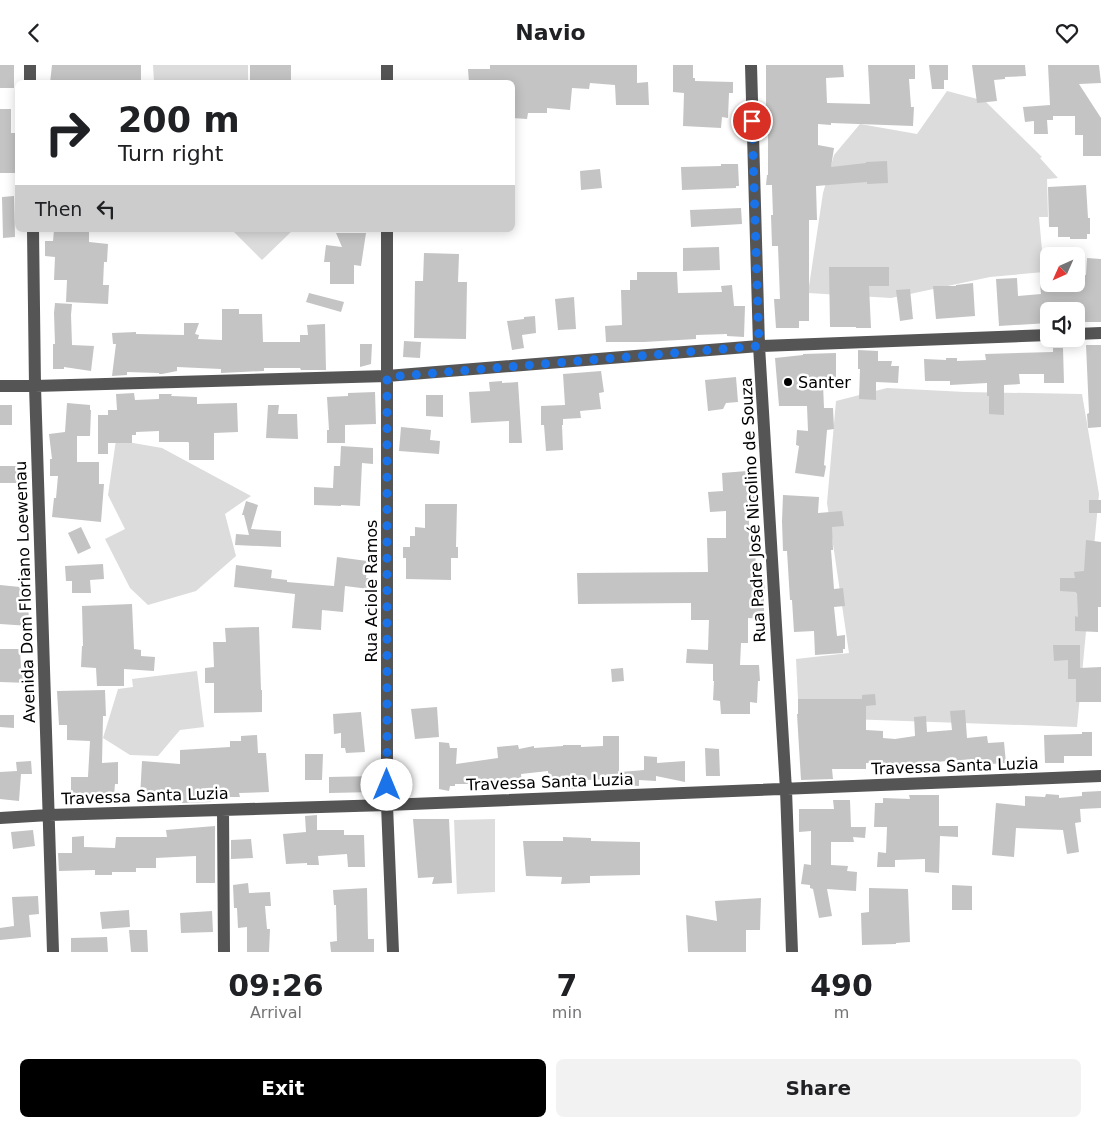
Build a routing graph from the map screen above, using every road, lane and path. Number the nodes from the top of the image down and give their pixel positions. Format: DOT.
graph roads {
  1 [pos="30,65"];
  2 [pos="387,65"];
  3 [pos="751,65"];
  4 [pos="30,80"];
  5 [pos="387,80"];
  6 [pos="33,232"];
  7 [pos="387,232"];
  8 [pos="1101,333"];
  9 [pos="1085,334"];
  10 [pos="1040,335"];
  11 [pos="759,346"];
  12 [pos="387,377"];
  13 [pos="0,386"];
  14 [pos="35,386"];
  15 [pos="1101,776"];
  16 [pos="786,790"];
  17 [pos="387,805"];
  18 [pos="223,810"];
  19 [pos="49,815"];
  20 [pos="0,818"];
  21 [pos="53,952"];
  22 [pos="224,952"];
  23 [pos="393,952"];
  24 [pos="792,952"];
  1 -- 4 [label="street"];
  2 -- 5 [label="street"];
  3 -- 11 [label="street, Rua Padre José Nicolino de Souza"];
  6 -- 14 [label="street, Avenida Dom Floriano Loewenau"];
  7 -- 12 [label="street, Rua Aciole Ramos"];
  8 -- 9 [label="street"];
  10 -- 11 [label="street"];
  11 -- 12 [label="street"];
  11 -- 16 [label="street, Rua Padre José Nicolino de Souza"];
  12 -- 14 [label="street"];
  12 -- 17 [label="street, Rua Aciole Ramos"];
  13 -- 14 [label="street"];
  14 -- 19 [label="street, Avenida Dom Floriano Loewenau"];
  15 -- 16 [label="street, Travessa Santa Luzia"];
  16 -- 17 [label="street, Travessa Santa Luzia"];
  16 -- 24 [label="street, Rua Padre José Nicolino de Souza"];
  17 -- 18 [label="street, Travessa Santa Luzia"];
  17 -- 23 [label="street, Rua Aciole Ramos"];
  18 -- 19 [label="street, Travessa Santa Luzia"];
  18 -- 22 [label="street"];
  19 -- 20 [label="street, Travessa Santa Luzia"];
  19 -- 21 [label="street, Avenida Dom Floriano Loewenau"];
}
